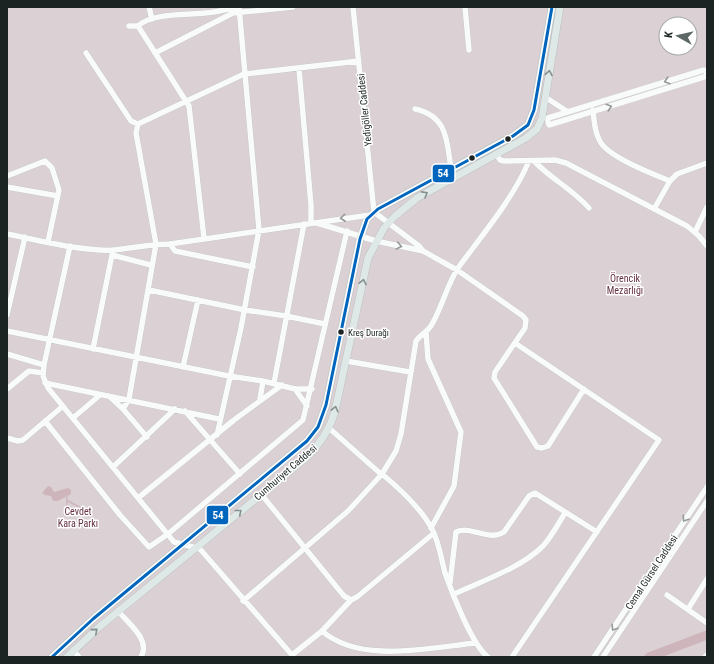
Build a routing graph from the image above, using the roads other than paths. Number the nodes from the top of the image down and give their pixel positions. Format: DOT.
graph roads {
  1 [pos="149,7"];
  2 [pos="293,7"];
  3 [pos="353,7"];
  4 [pos="465,7"];
  5 [pos="552,7"];
  6 [pos="560,7"];
  7 [pos="240,9"];
  8 [pos="152,19"];
  9 [pos="129,26"];
  10 [pos="138,26"];
  11 [pos="469,50"];
  12 [pos="86,53"];
  13 [pos="155,53"];
  14 [pos="359,61"];
  15 [pos="299,69"];
  16 [pos="707,73"];
  17 [pos="244,74"];
  18 [pos="707,76"];
  19 [pos="545,97"];
  20 [pos="186,101"];
  21 [pos="592,104"];
  22 [pos="415,109"];
  23 [pos="568,112"];
  24 [pos="593,112"];
  25 [pos="531,121"];
  26 [pos="548,122"];
  27 [pos="138,124"];
  28 [pos="539,125"];
  29 [pos="501,142"];
  30 [pos="506,149"];
  31 [pos="483,152"];
  32 [pos="496,154"];
  33 [pos="487,159"];
  34 [pos="531,161"];
  35 [pos="707,163"];
  36 [pos="451,169"];
  37 [pos="7,176"];
  38 [pos="670,181"];
  39 [pos="7,187"];
  40 [pos="58,196"];
  41 [pos="707,207"];
  42 [pos="589,208"];
  43 [pos="654,209"];
  44 [pos="372,214"];
  45 [pos="314,223"];
  46 [pos="304,224"];
  47 [pos="387,224"];
  48 [pos="259,230"];
  49 [pos="347,232"];
  50 [pos="695,232"];
  51 [pos="7,234"];
  52 [pos="361,235"];
  53 [pos="25,237"];
  54 [pos="204,238"];
  55 [pos="376,241"];
  56 [pos="48,242"];
  57 [pos="156,244"];
  58 [pos="170,244"];
  59 [pos="70,246"];
  60 [pos="707,246"];
  61 [pos="423,250"];
  62 [pos="113,252"];
  63 [pos="152,265"];
  64 [pos="253,267"];
  65 [pos="457,270"];
  66 [pos="149,290"];
  67 [pos="198,300"];
  68 [pos="244,310"];
  69 [pos="7,315"];
  70 [pos="286,316"];
  71 [pos="325,324"];
  72 [pos="7,331"];
  73 [pos="426,332"];
  74 [pos="50,340"];
  75 [pos="515,343"];
  76 [pos="93,349"];
  77 [pos="7,354"];
  78 [pos="135,356"];
  79 [pos="346,361"];
  80 [pos="44,365"];
  81 [pos="183,367"];
  82 [pos="410,372"];
  83 [pos="43,373"];
  84 [pos="229,376"];
  85 [pos="263,381"];
  86 [pos="45,383"];
  87 [pos="274,383"];
  88 [pos="282,385"];
  89 [pos="294,389"];
  90 [pos="312,389"];
  91 [pos="584,389"];
  92 [pos="7,390"];
  93 [pos="100,395"];
  94 [pos="110,397"];
  95 [pos="129,399"];
  96 [pos="260,399"];
  97 [pos="63,406"];
  98 [pos="307,406"];
  99 [pos="123,409"];
  100 [pos="175,410"];
  101 [pos="185,411"];
  102 [pos="73,418"];
  103 [pos="220,419"];
  104 [pos="45,421"];
  105 [pos="329,428"];
  106 [pos="216,435"];
  107 [pos="147,437"];
  108 [pos="7,438"];
  109 [pos="211,440"];
  110 [pos="113,467"];
  111 [pos="240,474"];
  112 [pos="382,474"];
  113 [pos="707,487"];
  114 [pos="261,494"];
  115 [pos="138,498"];
  116 [pos="707,501"];
  117 [pos="565,513"];
  118 [pos="433,531"];
  119 [pos="597,532"];
  120 [pos="168,534"];
  121 [pos="183,545"];
  122 [pos="304,547"];
  123 [pos="196,548"];
  124 [pos="707,579"];
  125 [pos="450,583"];
  126 [pos="454,594"];
  127 [pos="667,595"];
  128 [pos="351,600"];
  129 [pos="243,601"];
  130 [pos="688,609"];
  131 [pos="118,612"];
  132 [pos="707,623"];
  133 [pos="322,631"];
  134 [pos="475,643"];
  135 [pos="73,650"];
  136 [pos="291,656"];
  137 [pos="52,657"];
  138 [pos="66,657"];
  139 [pos="78,657"];
  140 [pos="141,657"];
  141 [pos="488,657"];
  142 [pos="512,657"];
  143 [pos="594,657"];
  144 [pos="603,657"];
  1 -- 8 [label="street"];
  2 -- 7 [label="street"];
  3 -- 14 [label="street, Yedigöller Caddesi"];
  4 -- 11 [label="street"];
  5 -- 25 [label="main road"];
  19 -- 6 [label="main road, one-way"];
  7 -- 8 [label="street"];
  7 -- 13 [label="street"];
  7 -- 17 [label="street"];
  8 -- 10 [label="street"];
  9 -- 10 [label="street"];
  10 -- 13 [label="street"];
  12 -- 27 [label="street"];
  13 -- 20 [label="street"];
  14 -- 15 [label="street"];
  14 -- 44 [label="street, Yedigöller Caddesi"];
  15 -- 17 [label="street"];
  15 -- 45 [label="street"];
  16 -- 21 [label="street, one-way"];
  17 -- 20 [label="street"];
  17 -- 48 [label="street"];
  24 -- 18 [label="street, one-way"];
  19 -- 23 [label="street"];
  19 -- 28 [label="main road"];
  20 -- 27 [label="street"];
  20 -- 54 [label="street"];
  21 -- 23 [label="street"];
  21 -- 24 [label="street"];
  22 -- 36 [label="street"];
  23 -- 26 [label="street"];
  24 -- 26 [label="street"];
  24 -- 38 [label="street"];
  25 -- 28 [label="main road"];
  25 -- 29 [label="main road"];
  26 -- 28 [label="street"];
  27 -- 57 [label="street"];
  28 -- 30 [label="main road, Cumhuriyet Caddesi"];
  29 -- 30 [label="main road"];
  29 -- 31 [label="main road"];
  30 -- 32 [label="main road, Cumhuriyet Caddesi"];
  31 -- 33 [label="main road"];
  31 -- 36 [label="main road"];
  32 -- 33 [label="main road, Cumhuriyet Caddesi"];
  32 -- 34 [label="street"];
  47 -- 33 [label="main road, Cumhuriyet Caddesi, one-way"];
  34 -- 42 [label="street"];
  34 -- 43 [label="street"];
  34 -- 65 [label="street"];
  35 -- 38 [label="street"];
  36 -- 44 [label="main road"];
  37 -- 40 [label="street"];
  38 -- 43 [label="street"];
  39 -- 40 [label="street"];
  40 -- 56 [label="street"];
  41 -- 50 [label="street"];
  43 -- 50 [label="street"];
  44 -- 45 [label="street, one-way"];
  44 -- 47 [label="street"];
  44 -- 52 [label="main road, Cumhuriyet Caddesi"];
  45 -- 46 [label="street"];
  45 -- 49 [label="street"];
  46 -- 48 [label="street"];
  46 -- 70 [label="street"];
  47 -- 55 [label="main road, Cumhuriyet Caddesi"];
  47 -- 61 [label="street"];
  48 -- 54 [label="street"];
  48 -- 64 [label="street"];
  49 -- 52 [label="street"];
  49 -- 71 [label="street"];
  50 -- 60 [label="street"];
  51 -- 53 [label="street"];
  52 -- 55 [label="street"];
  52 -- 121 [label="main road, Cumhuriyet Caddesi"];
  53 -- 56 [label="street"];
  53 -- 69 [label="street"];
  54 -- 58 [label="street"];
  55 -- 61 [label="street, one-way"];
  79 -- 55 [label="main road, Cumhuriyet Caddesi, one-way"];
  56 -- 59 [label="street"];
  57 -- 58 [label="street"];
  57 -- 62 [label="street"];
  57 -- 63 [label="street"];
  58 -- 64 [label="street"];
  59 -- 62 [label="street"];
  59 -- 74 [label="street"];
  61 -- 65 [label="street"];
  62 -- 63 [label="street"];
  62 -- 76 [label="street"];
  63 -- 66 [label="street"];
  64 -- 68 [label="street"];
  65 -- 73 [label="street"];
  65 -- 75 [label="street"];
  66 -- 67 [label="street"];
  66 -- 78 [label="street"];
  67 -- 68 [label="street"];
  67 -- 81 [label="street"];
  68 -- 70 [label="street"];
  68 -- 84 [label="street"];
  70 -- 71 [label="street"];
  70 -- 87 [label="street"];
  71 -- 90 [label="street"];
  72 -- 74 [label="street"];
  73 -- 82 [label="street"];
  73 -- 118 [label="street"];
  74 -- 76 [label="street"];
  74 -- 80 [label="street"];
  75 -- 91 [label="street"];
  75 -- 91 [label="street"];
  76 -- 78 [label="street"];
  77 -- 80 [label="street"];
  78 -- 81 [label="street"];
  78 -- 95 [label="street"];
  79 -- 82 [label="street"];
  105 -- 79 [label="main road, Cumhuriyet Caddesi, one-way"];
  80 -- 83 [label="street"];
  81 -- 84 [label="street"];
  82 -- 112 [label="street"];
  83 -- 86 [label="street"];
  83 -- 92 [label="street"];
  84 -- 85 [label="street"];
  84 -- 103 [label="street"];
  85 -- 87 [label="street"];
  85 -- 96 [label="street"];
  86 -- 93 [label="street"];
  86 -- 97 [label="street"];
  87 -- 88 [label="street"];
  88 -- 89 [label="street"];
  88 -- 96 [label="street"];
  89 -- 90 [label="street"];
  89 -- 98 [label="street"];
  90 -- 98 [label="street"];
  91 -- 119 [label="street"];
  93 -- 94 [label="street"];
  93 -- 102 [label="street"];
  94 -- 95 [label="street"];
  94 -- 99 [label="street"];
  95 -- 99 [label="street"];
  95 -- 100 [label="street"];
  96 -- 106 [label="street"];
  97 -- 102 [label="street"];
  97 -- 104 [label="street"];
  98 -- 111 [label="street"];
  99 -- 107 [label="street"];
  100 -- 101 [label="street"];
  100 -- 107 [label="street"];
  101 -- 103 [label="street"];
  101 -- 109 [label="street"];
  102 -- 110 [label="street"];
  103 -- 106 [label="street"];
  104 -- 108 [label="street"];
  104 -- 120 [label="street"];
  105 -- 112 [label="street"];
  105 -- 114 [label="main road, Cumhuriyet Caddesi"];
  106 -- 109 [label="street"];
  107 -- 110 [label="street"];
  109 -- 111 [label="street"];
  109 -- 115 [label="street"];
  110 -- 115 [label="street"];
  111 -- 120 [label="street"];
  112 -- 118 [label="street"];
  112 -- 122 [label="street"];
  113 -- 143 [label="street, Cemal Gürsel Caddesi, one-way"];
  114 -- 122 [label="street"];
  123 -- 114 [label="main road, Cumhuriyet Caddesi, one-way"];
  115 -- 120 [label="street"];
  116 -- 144 [label="street, Cemal Gürsel Caddesi"];
  117 -- 119 [label="street"];
  117 -- 125 [label="street"];
  117 -- 126 [label="street"];
  118 -- 125 [label="street"];
  118 -- 128 [label="street"];
  119 -- 142 [label="street"];
  120 -- 121 [label="street"];
  121 -- 123 [label="street"];
  121 -- 137 [label="main road, Cumhuriyet Caddesi"];
  122 -- 128 [label="street"];
  122 -- 129 [label="street"];
  123 -- 129 [label="street"];
  123 -- 131 [label="main road, Cumhuriyet Caddesi"];
  124 -- 130 [label="street"];
  125 -- 126 [label="street"];
  126 -- 134 [label="street"];
  127 -- 130 [label="street"];
  128 -- 133 [label="street"];
  129 -- 136 [label="street"];
  130 -- 132 [label="street"];
  135 -- 131 [label="main road, Cumhuriyet Caddesi, one-way"];
  131 -- 140 [label="street"];
  133 -- 134 [label="street"];
  133 -- 136 [label="street"];
  134 -- 141 [label="street"];
  135 -- 138 [label="main road, Cumhuriyet Caddesi"];
  135 -- 139 [label="street"];
}
